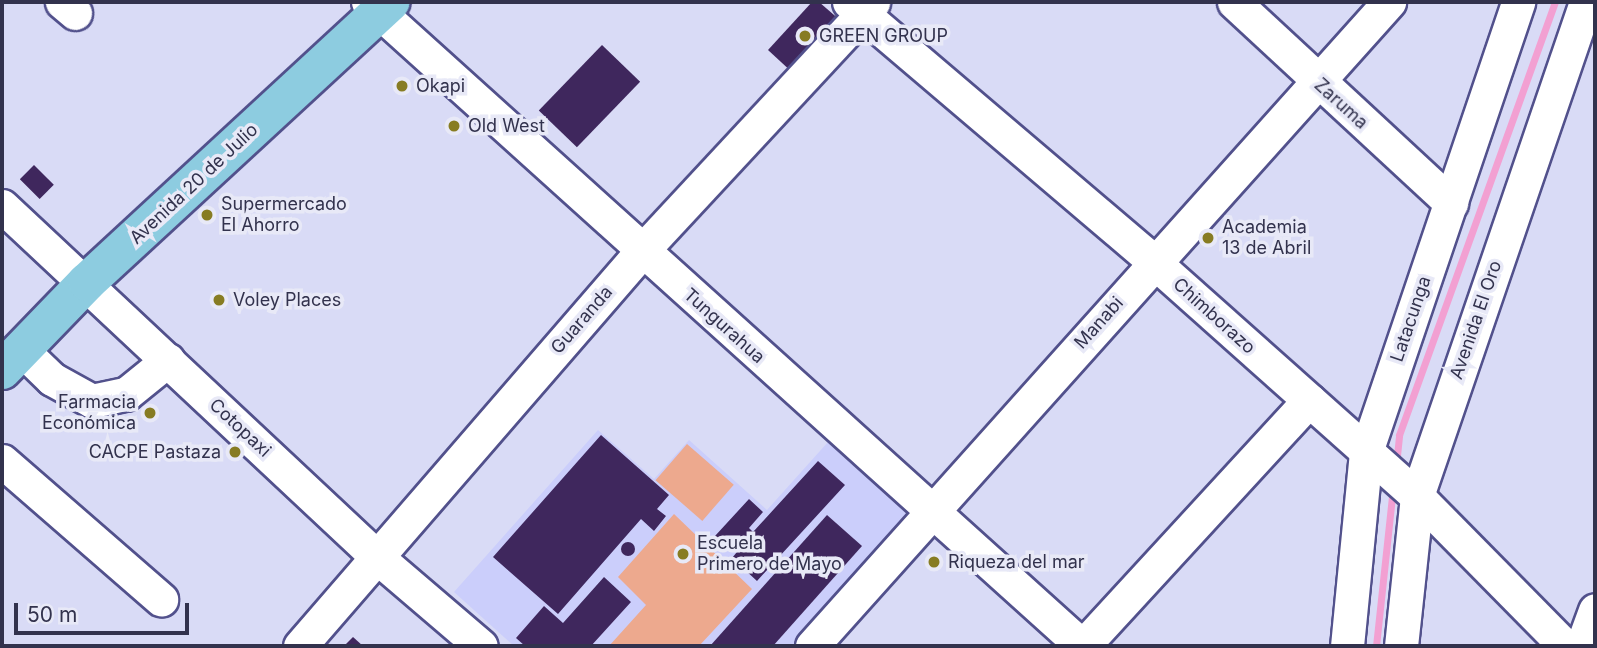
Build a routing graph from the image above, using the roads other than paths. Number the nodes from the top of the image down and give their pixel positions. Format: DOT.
graph roads {
  1 [pos="1234,2"];
  2 [pos="1389,2"];
  3 [pos="1518,2"];
  4 [pos="1586,2"];
  5 [pos="379,5"];
  6 [pos="861,6"];
  7 [pos="1584,45"];
  8 [pos="1319,84"];
  9 [pos="1451,203"];
  10 [pos="2,206"];
  11 [pos="641,251"];
  12 [pos="1154,262"];
  13 [pos="87,282"];
  14 [pos="11,360"];
  15 [pos="168,360"];
  16 [pos="1310,400"];
  17 [pos="1371,456"];
  18 [pos="2,461"];
  19 [pos="1412,492"];
  20 [pos="930,511"];
  21 [pos="378,558"];
  22 [pos="161,599"];
  23 [pos="1595,610"];
  24 [pos="300,646"];
  25 [pos="481,646"];
  26 [pos="812,646"];
  27 [pos="1083,646"];
  28 [pos="1347,646"];
  29 [pos="1401,646"];
  30 [pos="1565,646"];
  31 [pos="1582,646"];
  1 -- 8 [label="street, Zaruma"];
  2 -- 8 [label="street, Manabi"];
  3 -- 9 [label="street, Latacunga"];
  4 -- 7 [label="street, Avenida El Oro"];
  5 -- 11 [label="street, Tungurahua"];
  5 -- 13 [label="main road, Avenida 20 de Julio"];
  6 -- 11 [label="street, Guaranda"];
  6 -- 12 [label="street, Chimborazo"];
  7 -- 19 [label="street, Avenida El Oro"];
  8 -- 9 [label="street, Zaruma"];
  8 -- 12 [label="street, Manabi"];
  9 -- 17 [label="street, Latacunga"];
  10 -- 13 [label="street, Cotopaxi"];
  11 -- 20 [label="street, Tungurahua"];
  11 -- 21 [label="street, Guaranda"];
  12 -- 16 [label="street, Chimborazo"];
  12 -- 20 [label="street, Manabi"];
  13 -- 14 [label="main road, Avenida 20 de Julio"];
  13 -- 15 [label="street, Cotopaxi"];
  14 -- 15 [label="street"];
  15 -- 21 [label="street, Cotopaxi"];
  16 -- 17 [label="street, Chimborazo"];
  16 -- 27 [label="street"];
  17 -- 19 [label="street, Chimborazo"];
  17 -- 28 [label="street, Latacunga"];
  18 -- 22 [label="street"];
  19 -- 29 [label="street, Avenida El Oro"];
  19 -- 30 [label="street, Chimborazo"];
  20 -- 26 [label="street, Manabi"];
  20 -- 27 [label="street, Tungurahua"];
  21 -- 24 [label="street, Guaranda"];
  21 -- 25 [label="street, Cotopaxi"];
  23 -- 31 [label="street"];
}
